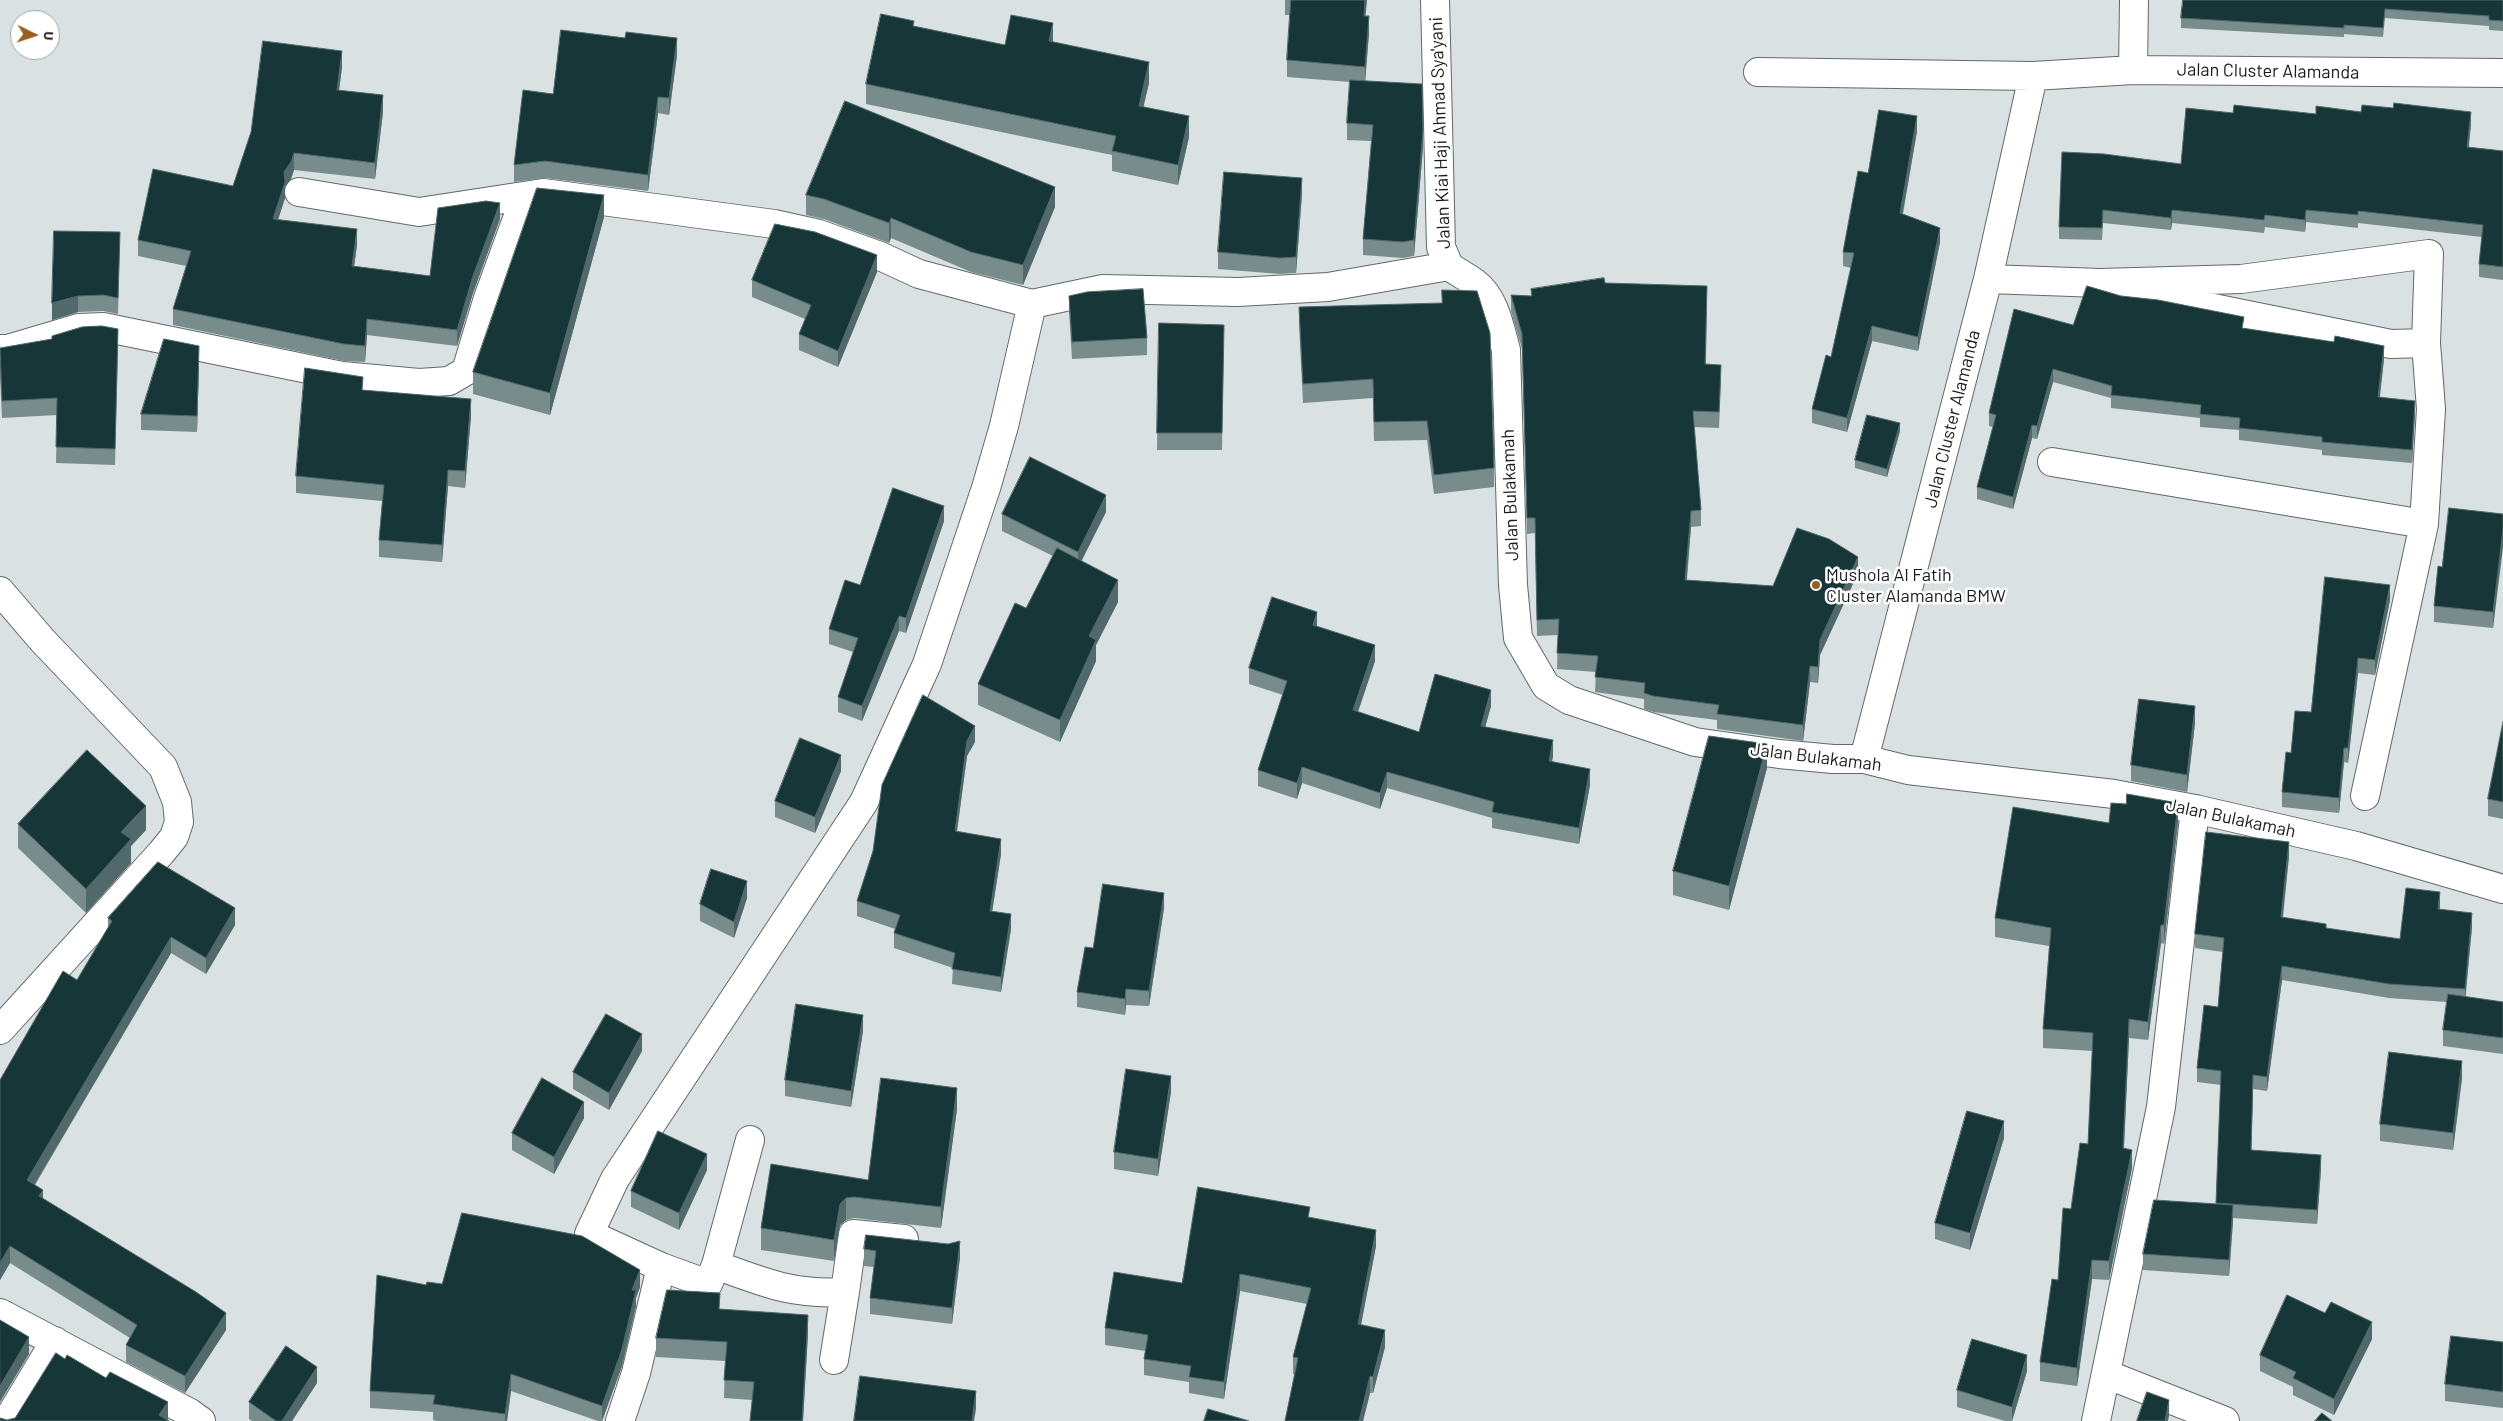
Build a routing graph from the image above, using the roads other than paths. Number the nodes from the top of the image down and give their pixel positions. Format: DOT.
graph roads {
  1 [pos="1434,0"];
  2 [pos="2134,0"];
  3 [pos="2133,70"];
  4 [pos="1758,72"];
  5 [pos="2503,73"];
  6 [pos="2033,76"];
  7 [pos="299,192"];
  8 [pos="525,197"];
  9 [pos="1449,266"];
  10 [pos="1988,279"];
  11 [pos="2079,280"];
  12 [pos="1032,304"];
  13 [pos="2426,343"];
  14 [pos="0,349"];
  15 [pos="2052,462"];
  16 [pos="2424,524"];
  17 [pos="0,591"];
  18 [pos="1864,759"];
  19 [pos="2365,796"];
  20 [pos="2196,809"];
  21 [pos="2503,889"];
  22 [pos="0,1030"];
  23 [pos="750,1140"];
  24 [pos="929,1242"];
  25 [pos="716,1265"];
  26 [pos="661,1268"];
  27 [pos="846,1292"];
  28 [pos="0,1313"];
  29 [pos="56,1341"];
  30 [pos="834,1360"];
  31 [pos="2106,1374"];
  32 [pos="7,1421"];
  33 [pos="201,1421"];
  34 [pos="620,1421"];
  35 [pos="2096,1421"];
  36 [pos="2224,1421"];
  1 -- 9 [label="street, Jalan Kiai Haji Ahmad Sya'yani"];
  2 -- 3 [label="street"];
  3 -- 5 [label="street, Jalan Cluster Alamanda"];
  3 -- 6 [label="street, Jalan Cluster Alamanda"];
  4 -- 6 [label="street, Jalan Cluster Alamanda"];
  6 -- 10 [label="street, Jalan Cluster Alamanda"];
  7 -- 8 [label="street"];
  8 -- 12 [label="street"];
  8 -- 14 [label="street"];
  9 -- 12 [label="street"];
  9 -- 18 [label="street, Jalan Bulakamah"];
  10 -- 11 [label="street"];
  10 -- 18 [label="street, Jalan Cluster Alamanda"];
  11 -- 13 [label="street"];
  11 -- 13 [label="street"];
  12 -- 26 [label="street"];
  13 -- 16 [label="street"];
  15 -- 16 [label="street"];
  16 -- 19 [label="street"];
  17 -- 22 [label="street"];
  18 -- 20 [label="street, Jalan Bulakamah"];
  20 -- 21 [label="street, Jalan Bulakamah"];
  20 -- 31 [label="street"];
  23 -- 25 [label="street"];
  24 -- 27 [label="street"];
  25 -- 26 [label="street"];
  25 -- 27 [label="street"];
  26 -- 34 [label="street"];
  27 -- 30 [label="street"];
  28 -- 29 [label="street"];
  29 -- 32 [label="street"];
  29 -- 33 [label="street"];
  31 -- 35 [label="street"];
  31 -- 36 [label="street"];
}
